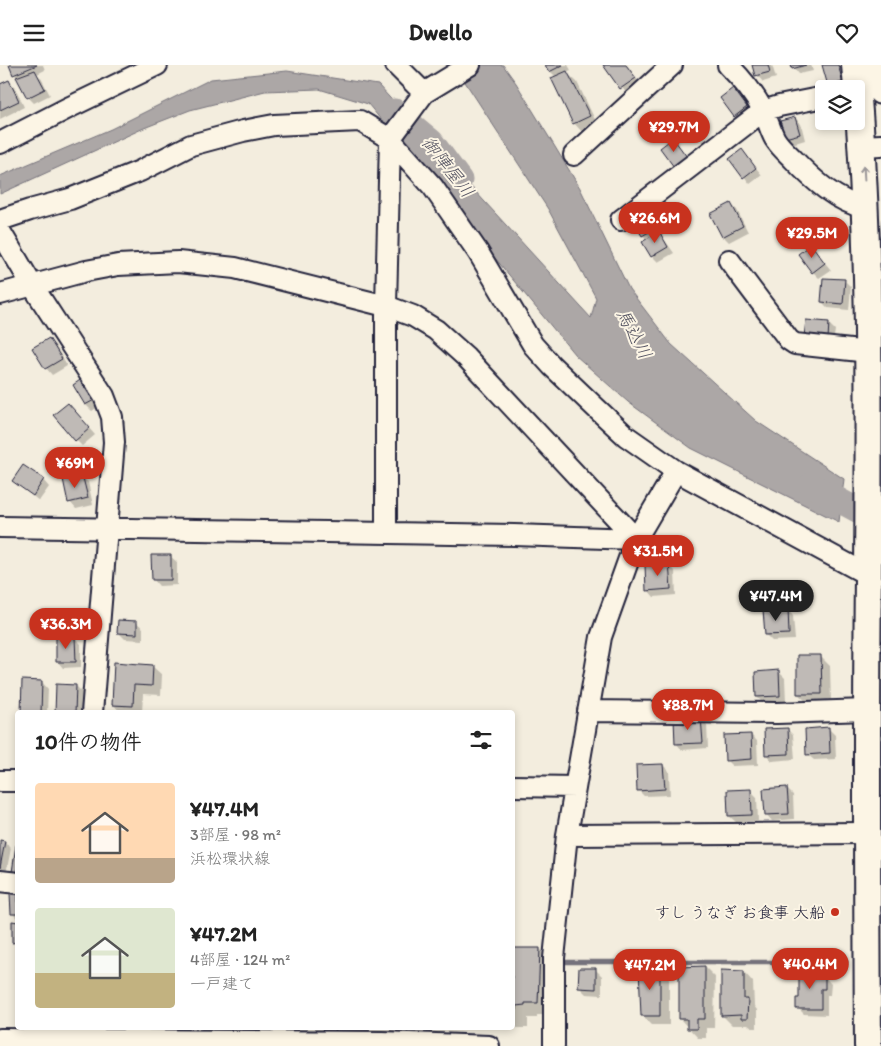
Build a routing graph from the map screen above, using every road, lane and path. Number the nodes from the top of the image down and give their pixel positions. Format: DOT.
graph roads {
  1 [pos="157,65"];
  2 [pos="396,65"];
  3 [pos="410,65"];
  4 [pos="470,65"];
  5 [pos="672,65"];
  6 [pos="728,65"];
  7 [pos="855,65"];
  8 [pos="872,82"];
  9 [pos="429,90"];
  10 [pos="815,99"];
  11 [pos="763,111"];
  12 [pos="390,139"];
  13 [pos="0,143"];
  14 [pos="872,145"];
  15 [pos="574,155"];
  16 [pos="865,208"];
  17 [pos="0,220"];
  18 [pos="621,220"];
  19 [pos="0,231"];
  20 [pos="729,259"];
  21 [pos="32,285"];
  22 [pos="0,294"];
  23 [pos="386,306"];
  24 [pos="869,353"];
  25 [pos="676,471"];
  26 [pos="0,527"];
  27 [pos="107,529"];
  28 [pos="386,533"];
  29 [pos="636,539"];
  30 [pos="868,573"];
  31 [pos="92,710"];
  32 [pos="867,710"];
  33 [pos="588,711"];
  34 [pos="0,781"];
  35 [pos="15,781"];
  36 [pos="515,787"];
  37 [pos="575,787"];
  38 [pos="867,833"];
  39 [pos="567,835"];
  40 [pos="0,881"];
  41 [pos="15,883"];
  42 [pos="68,1038"];
  43 [pos="0,1039"];
  44 [pos="489,1046"];
  45 [pos="554,1046"];
  46 [pos="868,1046"];
  1 -- 13 [label="street"];
  2 -- 9 [label="street"];
  3 -- 9 [label="street"];
  4 -- 9 [label="street"];
  5 -- 15 [label="street"];
  6 -- 11 [label="street"];
  7 -- 8 [label="main road"];
  8 -- 14 [label="main road"];
  9 -- 12 [label="street"];
  10 -- 11 [label="street"];
  11 -- 16 [label="street"];
  11 -- 18 [label="street"];
  12 -- 17 [label="street"];
  12 -- 23 [label="street"];
  12 -- 25 [label="street"];
  16 -- 14 [label="main road, one-way"];
  16 -- 24 [label="main road"];
  19 -- 21 [label="street"];
  20 -- 24 [label="street"];
  21 -- 22 [label="street"];
  21 -- 23 [label="street"];
  21 -- 27 [label="street"];
  23 -- 28 [label="street"];
  23 -- 29 [label="street"];
  24 -- 30 [label="main road"];
  25 -- 29 [label="street"];
  25 -- 30 [label="street"];
  26 -- 27 [label="street"];
  27 -- 28 [label="street"];
  27 -- 31 [label="street"];
  28 -- 29 [label="street"];
  29 -- 33 [label="street"];
  30 -- 32 [label="main road"];
  32 -- 33 [label="street"];
  32 -- 38 [label="main road"];
  33 -- 37 [label="street"];
  34 -- 35 [label="street"];
  36 -- 37 [label="street"];
  37 -- 39 [label="street"];
  38 -- 39 [label="street"];
  38 -- 46 [label="main road"];
  39 -- 45 [label="street"];
  40 -- 41 [label="street"];
  42 -- 43 [label="street"];
  42 -- 44 [label="street"];
}
